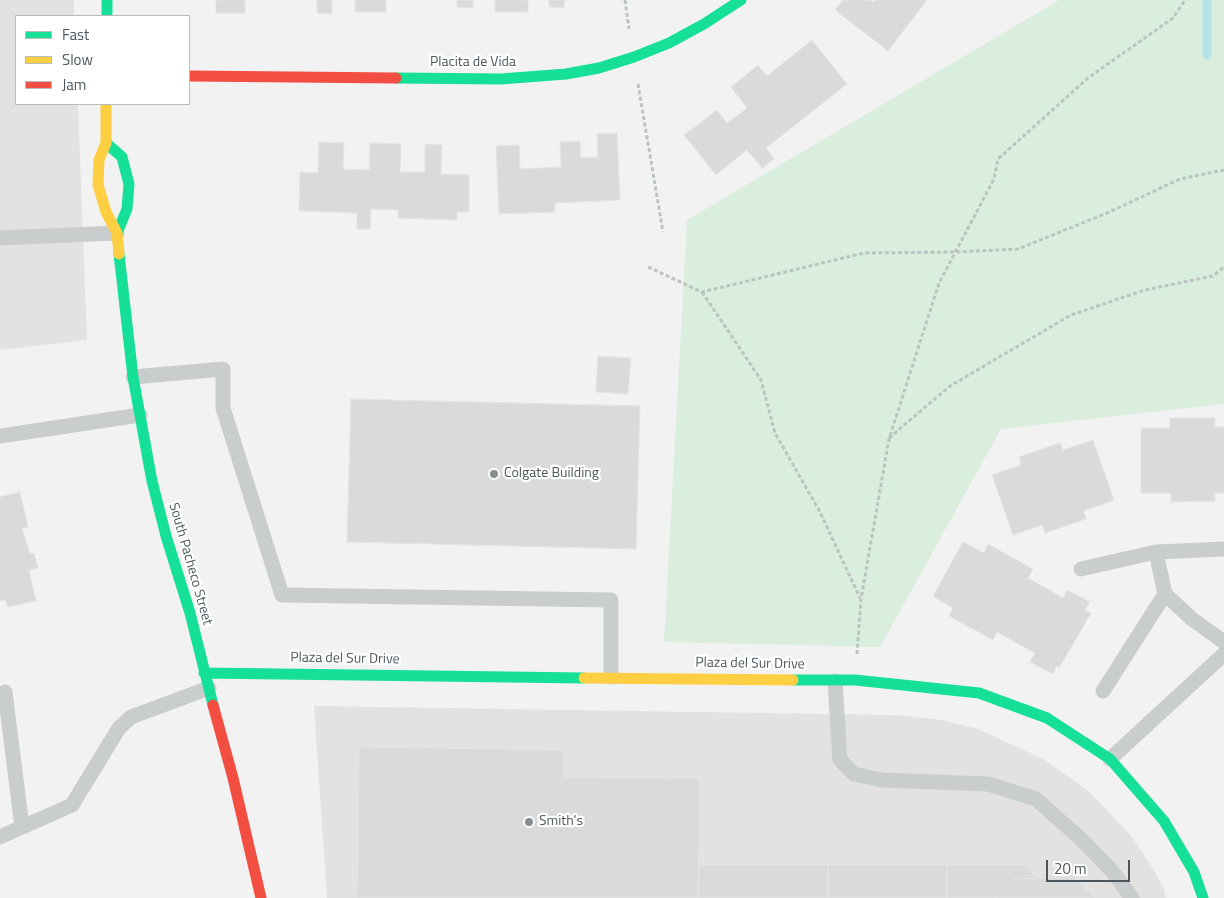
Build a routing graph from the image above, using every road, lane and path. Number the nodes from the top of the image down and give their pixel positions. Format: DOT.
graph roads {
  1 [pos="107,0"];
  2 [pos="741,0"];
  3 [pos="1185,0"];
  4 [pos="107,15"];
  5 [pos="634,57"];
  6 [pos="190,76"];
  7 [pos="106,105"];
  8 [pos="106,143"];
  9 [pos="1224,170"];
  10 [pos="663,232"];
  11 [pos="117,233"];
  12 [pos="0,238"];
  13 [pos="955,252"];
  14 [pos="648,267"];
  15 [pos="1224,267"];
  16 [pos="702,292"];
  17 [pos="133,377"];
  18 [pos="140,415"];
  19 [pos="0,436"];
  20 [pos="889,439"];
  21 [pos="1224,549"];
  22 [pos="1156,552"];
  23 [pos="1081,568"];
  24 [pos="1165,594"];
  25 [pos="861,599"];
  26 [pos="1224,642"];
  27 [pos="1224,654"];
  28 [pos="204,672"];
  29 [pos="611,677"];
  30 [pos="855,680"];
  31 [pos="835,681"];
  32 [pos="208,688"];
  33 [pos="1103,690"];
  34 [pos="5,692"];
  35 [pos="1110,760"];
  36 [pos="22,827"];
  37 [pos="0,837"];
  38 [pos="259,898"];
  39 [pos="1132,898"];
  40 [pos="1203,898"];
  1 -- 4 [label="street"];
  2 -- 5 [label="street, Placita de Vida"];
  3 -- 13 [label="path"];
  5 -- 6 [label="street, Placita de Vida"];
  5 -- 10 [label="path"];
  7 -- 8 [label="street, South Pacheco Street"];
  8 -- 11 [label="street, South Pacheco Street"];
  8 -- 11 [label="street, South Pacheco Street"];
  9 -- 13 [label="path"];
  11 -- 12 [label="lane"];
  11 -- 17 [label="street, South Pacheco Street"];
  13 -- 16 [label="path"];
  13 -- 20 [label="path"];
  14 -- 16 [label="path"];
  15 -- 20 [label="path"];
  16 -- 25 [label="path"];
  17 -- 18 [label="street, South Pacheco Street"];
  17 -- 29 [label="lane"];
  18 -- 19 [label="lane"];
  18 -- 28 [label="street, South Pacheco Street"];
  20 -- 25 [label="path"];
  21 -- 22 [label="lane"];
  22 -- 23 [label="lane"];
  22 -- 24 [label="lane"];
  24 -- 26 [label="lane"];
  24 -- 33 [label="lane"];
  25 -- 30 [label="path"];
  27 -- 35 [label="lane"];
  28 -- 29 [label="street, Plaza del Sur Drive"];
  28 -- 32 [label="street, South Pacheco Street"];
  29 -- 31 [label="street, Plaza del Sur Drive"];
  30 -- 31 [label="street, Plaza del Sur Drive"];
  30 -- 35 [label="street, Plaza del Sur Drive"];
  31 -- 39 [label="lane"];
  32 -- 36 [label="lane"];
  32 -- 38 [label="street, South Pacheco Street"];
  34 -- 36 [label="lane"];
  35 -- 40 [label="street, Plaza del Sur Drive"];
  36 -- 37 [label="lane"];
}
